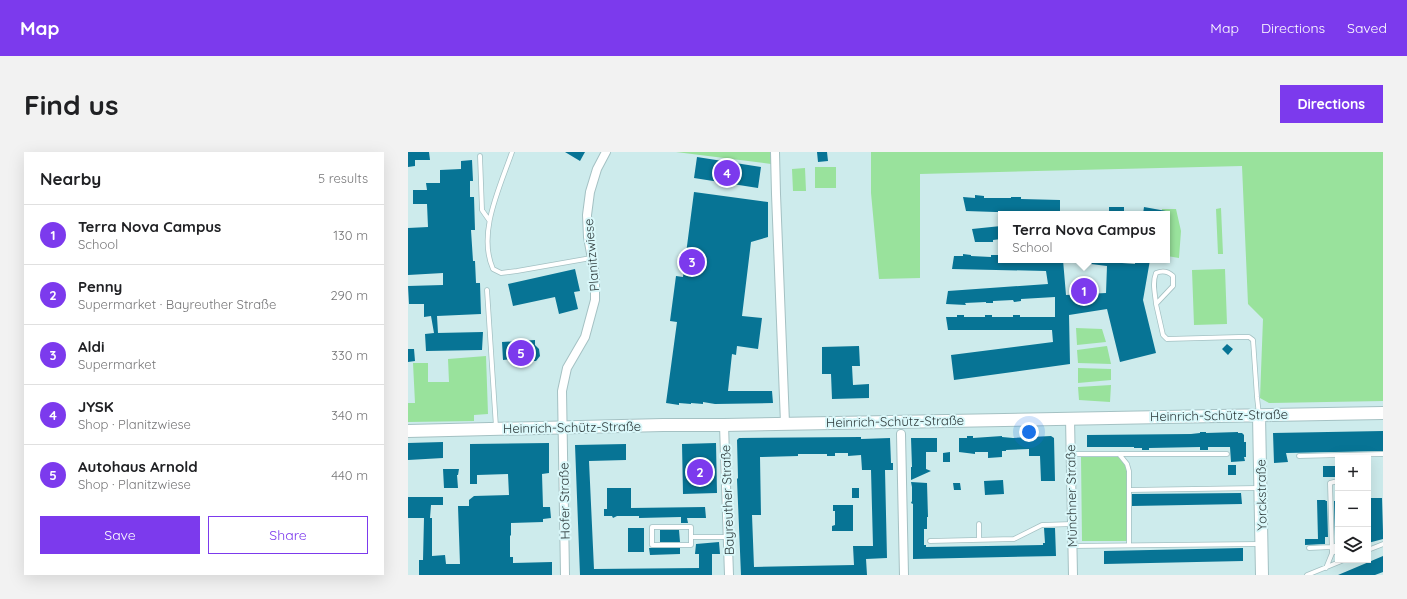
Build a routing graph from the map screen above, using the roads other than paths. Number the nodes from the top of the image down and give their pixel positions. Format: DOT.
graph roads {
  1 [pos="512,152"];
  2 [pos="606,152"];
  3 [pos="775,152"];
  4 [pos="480,156"];
  5 [pos="489,220"];
  6 [pos="592,258"];
  7 [pos="487,290"];
  8 [pos="1156,304"];
  9 [pos="1383,413"];
  10 [pos="1259,415"];
  11 [pos="1070,418"];
  12 [pos="784,424"];
  13 [pos="724,425"];
  14 [pos="562,427"];
  15 [pos="496,429"];
  16 [pos="408,431"];
  17 [pos="901,434"];
  18 [pos="1071,454"];
  19 [pos="1119,454"];
  20 [pos="1226,454"];
  21 [pos="1383,454"];
  22 [pos="1299,456"];
  23 [pos="1335,482"];
  24 [pos="1260,488"];
  25 [pos="1129,490"];
  26 [pos="978,524"];
  27 [pos="1072,524"];
  28 [pos="691,537"];
  29 [pos="728,537"];
  30 [pos="979,540"];
  31 [pos="930,541"];
  32 [pos="1262,544"];
  33 [pos="1383,544"];
  34 [pos="1129,545"];
  35 [pos="1072,546"];
  36 [pos="1332,546"];
  37 [pos="1335,546"];
  38 [pos="1308,548"];
  39 [pos="1371,549"];
  40 [pos="1335,551"];
  41 [pos="1332,552"];
  42 [pos="1337,563"];
  43 [pos="1326,568"];
  44 [pos="565,575"];
  45 [pos="729,575"];
  46 [pos="904,575"];
  47 [pos="1073,575"];
  48 [pos="1262,575"];
  49 [pos="1309,575"];
  1 -- 5 [label="lane"];
  2 -- 6 [label="street, Planitzwiese"];
  3 -- 12 [label="street"];
  4 -- 5 [label="lane"];
  5 -- 6 [label="lane"];
  6 -- 14 [label="street, Planitzwiese"];
  7 -- 15 [label="lane"];
  8 -- 8 [label="lane"];
  8 -- 10 [label="lane"];
  9 -- 10 [label="main road, Heinrich-Schütz-Straße"];
  10 -- 11 [label="main road, Heinrich-Schütz-Straße"];
  10 -- 24 [label="main road, Yorckstraße"];
  11 -- 12 [label="main road, Heinrich-Schütz-Straße"];
  11 -- 18 [label="street, Münchner Straße"];
  12 -- 13 [label="main road, Heinrich-Schütz-Straße"];
  13 -- 14 [label="main road, Heinrich-Schütz-Straße"];
  13 -- 29 [label="street, Bayreuther Straße"];
  14 -- 15 [label="main road, Heinrich-Schütz-Straße"];
  14 -- 44 [label="street, Hofer Straße"];
  15 -- 16 [label="main road, Heinrich-Schütz-Straße"];
  17 -- 46 [label="street"];
  18 -- 19 [label="lane"];
  18 -- 27 [label="street, Münchner Straße"];
  19 -- 20 [label="lane"];
  19 -- 25 [label="lane"];
  21 -- 22 [label="lane"];
  23 -- 36 [label="lane"];
  24 -- 25 [label="lane"];
  24 -- 32 [label="main road, Yorckstraße"];
  25 -- 34 [label="lane"];
  26 -- 30 [label="lane"];
  27 -- 30 [label="lane"];
  27 -- 35 [label="street, Münchner Straße"];
  28 -- 28 [label="lane"];
  28 -- 29 [label="lane"];
  29 -- 45 [label="street, Bayreuther Straße"];
  30 -- 31 [label="lane"];
  32 -- 34 [label="lane"];
  32 -- 48 [label="main road, Yorckstraße"];
  33 -- 39 [label="lane"];
  34 -- 35 [label="lane"];
  35 -- 47 [label="street, Münchner Straße"];
  36 -- 38 [label="lane"];
  36 -- 41 [label="lane"];
  37 -- 41 [label="lane"];
  40 -- 41 [label="lane"];
  41 -- 43 [label="lane"];
  42 -- 43 [label="lane"];
  43 -- 49 [label="lane"];
}
